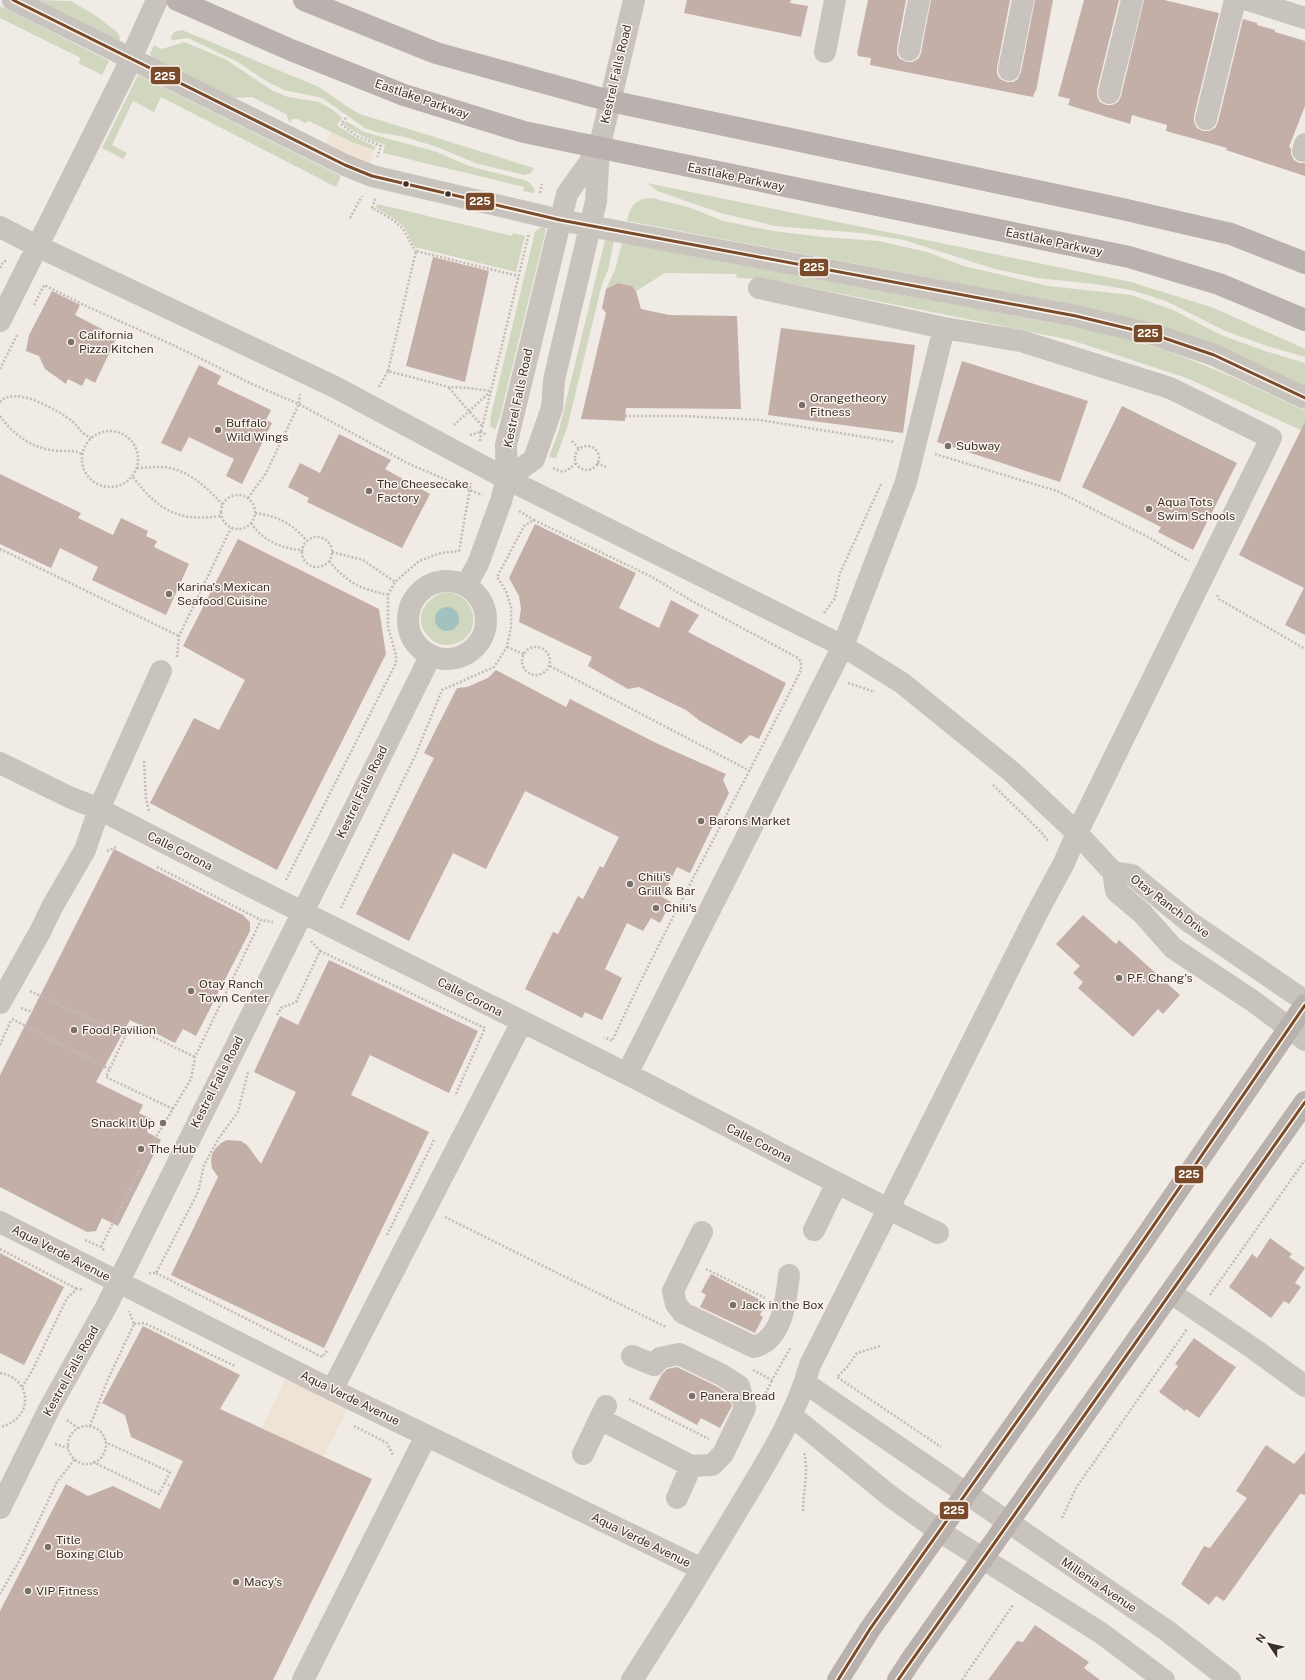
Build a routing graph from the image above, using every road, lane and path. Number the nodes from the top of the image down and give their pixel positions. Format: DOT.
graph roads {
  1 [pos="13,0"];
  2 [pos="157,0"];
  3 [pos="177,0"];
  4 [pos="304,0"];
  5 [pos="634,0"];
  6 [pos="835,0"];
  7 [pos="919,0"];
  8 [pos="1023,0"];
  9 [pos="1132,0"];
  10 [pos="1235,0"];
  11 [pos="1248,0"];
  12 [pos="1305,18"];
  13 [pos="910,50"];
  14 [pos="825,52"];
  15 [pos="132,59"];
  16 [pos="1009,70"];
  17 [pos="1109,93"];
  18 [pos="610,102"];
  19 [pos="346,118"];
  20 [pos="1206,119"];
  21 [pos="599,149"];
  22 [pos="377,158"];
  23 [pos="350,218"];
  24 [pos="560,220"];
  25 [pos="591,226"];
  26 [pos="0,227"];
  27 [pos="529,232"];
  28 [pos="37,246"];
  29 [pos="416,251"];
  30 [pos="1305,263"];
  31 [pos="518,276"];
  32 [pos="759,288"];
  33 [pos="33,305"];
  34 [pos="1305,320"];
  35 [pos="9,327"];
  36 [pos="944,328"];
  37 [pos="0,369"];
  38 [pos="388,371"];
  39 [pos="379,387"];
  40 [pos="449,387"];
  41 [pos="300,390"];
  42 [pos="491,391"];
  43 [pos="1305,398"];
  44 [pos="0,402"];
  45 [pos="299,404"];
  46 [pos="469,411"];
  47 [pos="0,416"];
  48 [pos="625,416"];
  49 [pos="454,425"];
  50 [pos="483,427"];
  51 [pos="482,432"];
  52 [pos="91,438"];
  53 [pos="572,441"];
  54 [pos="905,444"];
  55 [pos="579,449"];
  56 [pos="893,449"];
  57 [pos="82,454"];
  58 [pos="475,461"];
  59 [pos="576,463"];
  60 [pos="597,463"];
  61 [pos="606,467"];
  62 [pos="138,468"];
  63 [pos="561,472"];
  64 [pos="133,477"];
  65 [pos="507,479"];
  66 [pos="883,480"];
  67 [pos="470,491"];
  68 [pos="248,498"];
  69 [pos="223,505"];
  70 [pos="256,513"];
  71 [pos="221,516"];
  72 [pos="251,523"];
  73 [pos="232,528"];
  74 [pos="307,541"];
  75 [pos="0,549"];
  76 [pos="303,550"];
  77 [pos="332,552"];
  78 [pos="329,561"];
  79 [pos="395,582"];
  80 [pos="1200,584"];
  81 [pos="466,585"];
  82 [pos="388,595"];
  83 [pos="821,612"];
  84 [pos="843,646"];
  85 [pos="507,647"];
  86 [pos="1305,649"];
  87 [pos="524,654"];
  88 [pos="431,655"];
  89 [pos="550,666"];
  90 [pos="161,671"];
  91 [pos="848,683"];
  92 [pos="878,693"];
  93 [pos="0,763"];
  94 [pos="750,771"];
  95 [pos="992,784"];
  96 [pos="99,809"];
  97 [pos="1077,834"];
  98 [pos="1049,842"];
  99 [pos="157,867"];
  100 [pos="1112,872"];
  101 [pos="289,883"];
  102 [pos="334,906"];
  103 [pos="302,913"];
  104 [pos="261,920"];
  105 [pos="275,923"];
  106 [pos="311,941"];
  107 [pos="320,951"];
  108 [pos="28,990"];
  109 [pos="1305,1001"];
  110 [pos="1305,1005"];
  111 [pos="6,1011"];
  112 [pos="274,1021"];
  113 [pos="522,1022"];
  114 [pos="1297,1033"];
  115 [pos="598,1034"];
  116 [pos="126,1036"];
  117 [pos="195,1058"];
  118 [pos="250,1068"];
  119 [pos="110,1069"];
  120 [pos="627,1074"];
  121 [pos="454,1096"];
  122 [pos="1305,1102"];
  123 [pos="173,1109"];
  124 [pos="434,1140"];
  125 [pos="1305,1160"];
  126 [pos="837,1183"];
  127 [pos="406,1195"];
  128 [pos="427,1207"];
  129 [pos="888,1210"];
  130 [pos="0,1222"];
  131 [pos="814,1230"];
  132 [pos="702,1232"];
  133 [pos="938,1233"];
  134 [pos="386,1236"];
  135 [pos="0,1249"];
  136 [pos="108,1254"];
  137 [pos="684,1268"];
  138 [pos="146,1273"];
  139 [pos="156,1273"];
  140 [pos="789,1275"];
  141 [pos="118,1281"];
  142 [pos="76,1289"];
  143 [pos="90,1289"];
  144 [pos="1171,1293"];
  145 [pos="128,1309"];
  146 [pos="784,1311"];
  147 [pos="1199,1312"];
  148 [pos="134,1324"];
  149 [pos="672,1330"];
  150 [pos="793,1342"];
  151 [pos="332,1346"];
  152 [pos="880,1346"];
  153 [pos="632,1356"];
  154 [pos="236,1367"];
  155 [pos="751,1369"];
  156 [pos="0,1373"];
  157 [pos="805,1383"];
  158 [pos="1305,1386"];
  159 [pos="22,1387"];
  160 [pos="332,1390"];
  161 [pos="629,1398"];
  162 [pos="792,1416"];
  163 [pos="348,1423"];
  164 [pos="90,1426"];
  165 [pos="0,1428"];
  166 [pos="426,1436"];
  167 [pos="712,1440"];
  168 [pos="105,1442"];
  169 [pos="942,1447"];
  170 [pos="804,1452"];
  171 [pos="583,1454"];
  172 [pos="74,1459"];
  173 [pos="392,1459"];
  174 [pos="93,1462"];
  175 [pos="691,1466"];
  176 [pos="164,1483"];
  177 [pos="171,1486"];
  178 [pos="966,1493"];
  179 [pos="677,1498"];
  180 [pos="0,1508"];
  181 [pos="803,1511"];
  182 [pos="1062,1518"];
  183 [pos="1008,1522"];
  184 [pos="939,1531"];
  185 [pos="982,1559"];
  186 [pos="702,1569"];
  187 [pos="0,1594"];
  188 [pos="1013,1605"];
  189 [pos="303,1680"];
  190 [pos="632,1680"];
  191 [pos="838,1680"];
  192 [pos="898,1680"];
  193 [pos="962,1680"];
  194 [pos="1164,1680"];
  195 [pos="1230,1680"];
  1 -- 15 [label="street"];
  2 -- 15 [label="street"];
  3 -- 21 [label="main road, Eastlake Parkway"];
  4 -- 18 [label="main road"];
  5 -- 18 [label="street, Kestrel Falls Road"];
  6 -- 14 [label="street"];
  7 -- 13 [label="street"];
  8 -- 16 [label="street"];
  9 -- 17 [label="street"];
  10 -- 20 [label="street"];
  11 -- 12 [label="street"];
  15 -- 24 [label="street"];
  15 -- 28 [label="street"];
  18 -- 21 [label="street, Kestrel Falls Road"];
  18 -- 30 [label="main road"];
  19 -- 22 [label="path"];
  21 -- 24 [label="street, Kestrel Falls Road"];
  21 -- 25 [label="street, Kestrel Falls Road"];
  21 -- 34 [label="main road, Eastlake Parkway"];
  23 -- 29 [label="path"];
  24 -- 25 [label="street"];
  24 -- 65 [label="street, Kestrel Falls Road"];
  25 -- 43 [label="street"];
  25 -- 65 [label="street, Kestrel Falls Road"];
  26 -- 28 [label="street"];
  27 -- 31 [label="path"];
  28 -- 35 [label="street"];
  28 -- 58 [label="street"];
  29 -- 31 [label="path"];
  29 -- 38 [label="path"];
  31 -- 42 [label="path"];
  32 -- 36 [label="street"];
  33 -- 45 [label="path"];
  35 -- 37 [label="path"];
  36 -- 54 [label="street"];
  36 -- 80 [label="street"];
  38 -- 39 [label="path"];
  38 -- 40 [label="path"];
  40 -- 42 [label="path"];
  40 -- 46 [label="path"];
  41 -- 45 [label="path"];
  42 -- 46 [label="path"];
  42 -- 50 [label="path"];
  44 -- 52 [label="path"];
  45 -- 67 [label="path"];
  45 -- 68 [label="path"];
  46 -- 49 [label="path"];
  46 -- 50 [label="path"];
  47 -- 57 [label="path"];
  48 -- 54 [label="path"];
  50 -- 51 [label="path"];
  52 -- 57 [label="path"];
  52 -- 62 [label="path"];
  53 -- 55 [label="path"];
  54 -- 56 [label="path"];
  54 -- 80 [label="path"];
  54 -- 84 [label="street"];
  55 -- 59 [label="path"];
  55 -- 60 [label="path"];
  57 -- 64 [label="path"];
  58 -- 65 [label="street"];
  58 -- 67 [label="path"];
  59 -- 60 [label="path"];
  59 -- 63 [label="path"];
  60 -- 61 [label="path"];
  62 -- 64 [label="path"];
  62 -- 69 [label="path"];
  64 -- 71 [label="path"];
  65 -- 81 [label="street"];
  65 -- 84 [label="street"];
  66 -- 83 [label="path"];
  67 -- 79 [label="path"];
  68 -- 69 [label="path"];
  68 -- 70 [label="path"];
  69 -- 71 [label="path"];
  70 -- 72 [label="path"];
  70 -- 74 [label="path"];
  71 -- 73 [label="path"];
  72 -- 73 [label="path"];
  72 -- 76 [label="path"];
  73 -- 75 [label="path"];
  74 -- 76 [label="path"];
  74 -- 77 [label="path"];
  76 -- 78 [label="path"];
  77 -- 78 [label="path"];
  77 -- 79 [label="path"];
  78 -- 82 [label="path"];
  79 -- 82 [label="path"];
  80 -- 86 [label="path"];
  80 -- 97 [label="street"];
  81 -- 88 [label="street"];
  81 -- 88 [label="street"];
  82 -- 101 [label="path"];
  84 -- 97 [label="street"];
  84 -- 120 [label="street"];
  85 -- 87 [label="path"];
  85 -- 94 [label="path"];
  85 -- 102 [label="path"];
  87 -- 89 [label="path"];
  87 -- 89 [label="path"];
  88 -- 103 [label="street, Kestrel Falls Road"];
  89 -- 94 [label="path"];
  90 -- 96 [label="street"];
  91 -- 92 [label="path"];
  93 -- 96 [label="street, Calle Corona"];
  94 -- 115 [label="path"];
  95 -- 98 [label="path"];
  96 -- 103 [label="street, Calle Corona"];
  96 -- 111 [label="street"];
  97 -- 100 [label="street"];
  97 -- 129 [label="street"];
  99 -- 104 [label="path"];
  100 -- 109 [label="street, Otay Ranch Drive"];
  100 -- 114 [label="street, Otay Ranch Drive"];
  103 -- 113 [label="street, Calle Corona"];
  103 -- 141 [label="street, Kestrel Falls Road"];
  104 -- 105 [label="path"];
  104 -- 117 [label="path"];
  106 -- 107 [label="path"];
  107 -- 112 [label="path"];
  107 -- 121 [label="path"];
  108 -- 116 [label="path"];
  110 -- 114 [label="main road"];
  111 -- 119 [label="path"];
  113 -- 120 [label="street, Calle Corona"];
  113 -- 128 [label="street"];
  114 -- 178 [label="main road"];
  116 -- 117 [label="path"];
  116 -- 119 [label="path"];
  117 -- 123 [label="path"];
  118 -- 139 [label="path"];
  119 -- 123 [label="path"];
  120 -- 126 [label="street, Calle Corona"];
  122 -- 144 [label="main road"];
  123 -- 136 [label="path"];
  124 -- 127 [label="path"];
  125 -- 147 [label="path"];
  126 -- 129 [label="street, Calle Corona"];
  126 -- 131 [label="street"];
  127 -- 128 [label="path"];
  127 -- 134 [label="path"];
  128 -- 149 [label="path"];
  128 -- 160 [label="street"];
  129 -- 133 [label="street, Calle Corona"];
  129 -- 157 [label="street"];
  130 -- 141 [label="street, Aqua Verde Avenue"];
  132 -- 137 [label="street"];
  135 -- 142 [label="path"];
  137 -- 146 [label="path"];
  137 -- 146 [label="street"];
  138 -- 139 [label="path"];
  139 -- 151 [label="path"];
  140 -- 146 [label="street"];
  141 -- 160 [label="street, Aqua Verde Avenue"];
  141 -- 180 [label="street, Kestrel Falls Road"];
  142 -- 143 [label="path"];
  142 -- 159 [label="path"];
  144 -- 147 [label="street"];
  144 -- 183 [label="main road"];
  145 -- 148 [label="path"];
  147 -- 158 [label="street"];
  147 -- 182 [label="path"];
  148 -- 154 [label="path"];
  148 -- 164 [label="path"];
  150 -- 155 [label="path"];
  152 -- 169 [label="path"];
  153 -- 175 [label="street"];
  156 -- 159 [label="path"];
  157 -- 162 [label="street"];
  157 -- 178 [label="street, Millenia Avenue"];
  159 -- 165 [label="path"];
  160 -- 166 [label="street, Aqua Verde Avenue"];
  161 -- 167 [label="path"];
  162 -- 184 [label="street"];
  162 -- 186 [label="street"];
  163 -- 173 [label="path"];
  164 -- 168 [label="path"];
  164 -- 172 [label="path"];
  166 -- 186 [label="street, Aqua Verde Avenue"];
  166 -- 189 [label="street"];
  168 -- 174 [label="path"];
  168 -- 176 [label="path"];
  170 -- 181 [label="path"];
  171 -- 175 [label="street"];
  172 -- 174 [label="path"];
  172 -- 187 [label="path"];
  174 -- 176 [label="path"];
  175 -- 179 [label="street"];
  176 -- 177 [label="path"];
  178 -- 183 [label="street, Millenia Avenue"];
  178 -- 184 [label="main road"];
  183 -- 185 [label="main road"];
  183 -- 195 [label="street, Millenia Avenue"];
  184 -- 185 [label="street"];
  184 -- 191 [label="main road"];
  185 -- 192 [label="main road"];
  185 -- 194 [label="street"];
  186 -- 190 [label="street"];
  188 -- 193 [label="path"];
}
